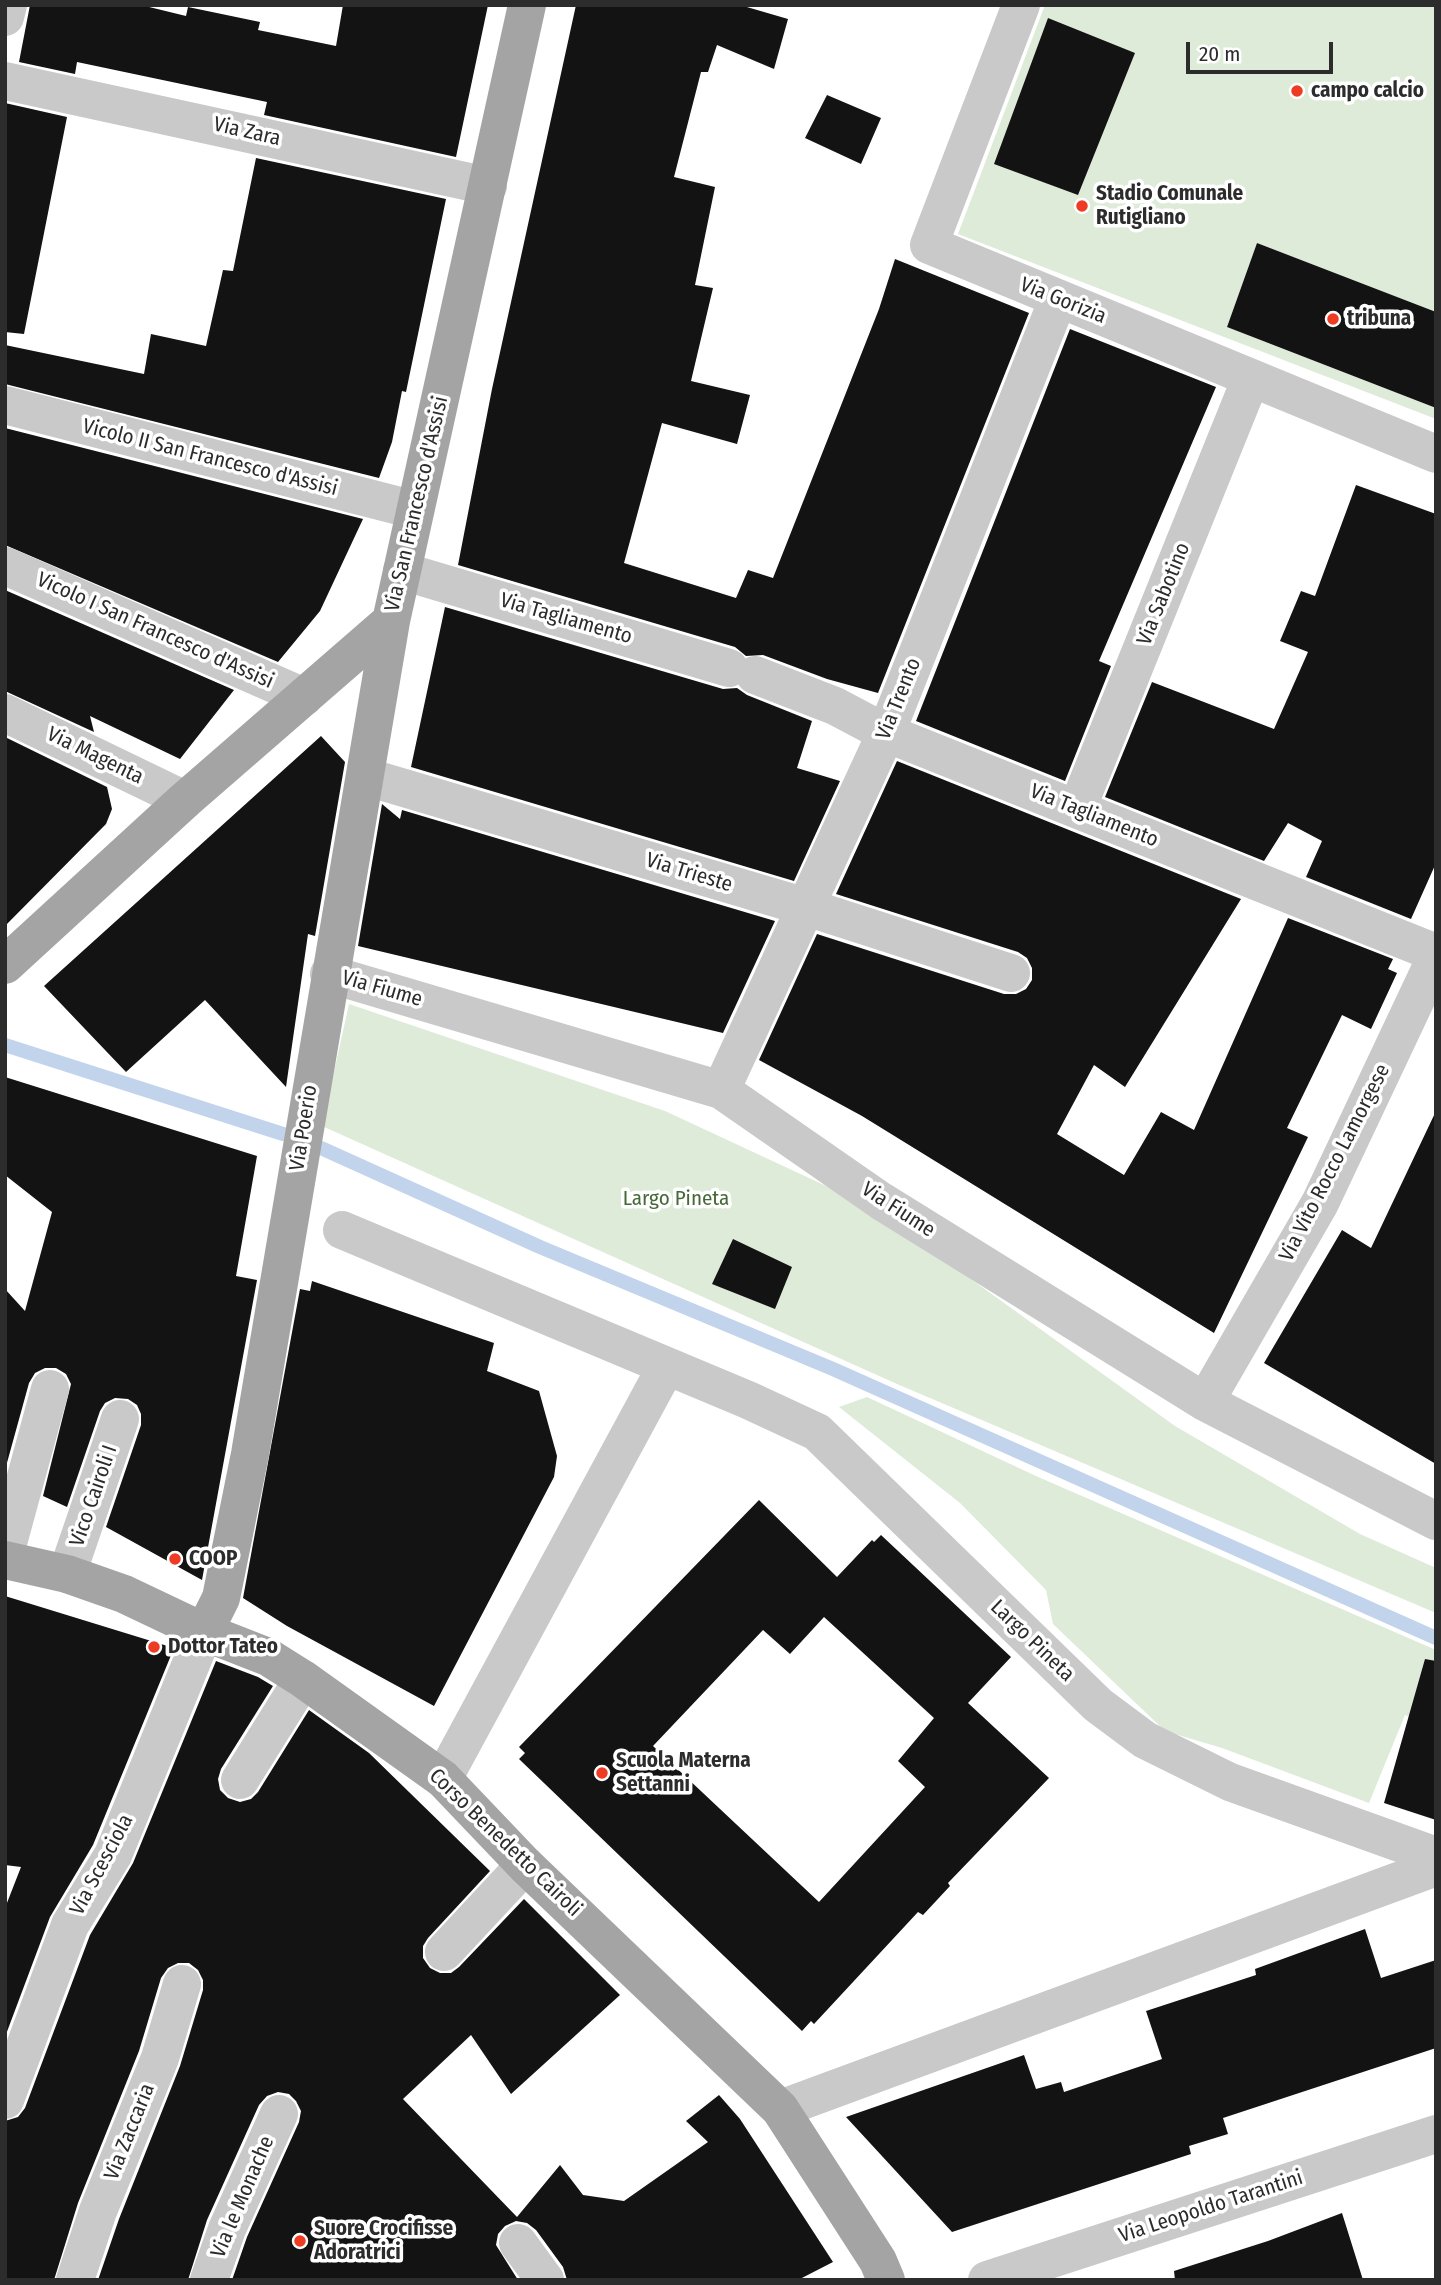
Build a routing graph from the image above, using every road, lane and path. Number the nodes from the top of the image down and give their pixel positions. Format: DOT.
graph roads {
  1 [pos="8,5"];
  2 [pos="527,5"];
  3 [pos="1021,5"];
  4 [pos="5,17"];
  5 [pos="5,81"];
  6 [pos="488,186"];
  7 [pos="1058,299"];
  8 [pos="1251,378"];
  9 [pos="5,405"];
  10 [pos="1436,454"];
  11 [pos="415,510"];
  12 [pos="5,566"];
  13 [pos="402,571"];
  14 [pos="391,621"];
  15 [pos="304,697"];
  16 [pos="5,713"];
  17 [pos="886,733"];
  18 [pos="367,777"];
  19 [pos="185,800"];
  20 [pos="1077,809"];
  21 [pos="806,907"];
  22 [pos="1436,955"];
  23 [pos="5,965"];
  24 [pos="1011,973"];
  25 [pos="329,974"];
  26 [pos="720,1090"];
  27 [pos="342,1230"];
  28 [pos="666,1367"];
  29 [pos="50,1389"];
  30 [pos="1205,1402"];
  31 [pos="120,1419"];
  32 [pos="1436,1521"];
  33 [pos="5,1554"];
  34 [pos="5,1560"];
  35 [pos="67,1574"];
  36 [pos="204,1632"];
  37 [pos="303,1679"];
  38 [pos="443,1779"];
  39 [pos="240,1780"];
  40 [pos="1436,1856"];
  41 [pos="525,1865"];
  42 [pos="1436,1867"];
  43 [pos="444,1952"];
  44 [pos="181,1984"];
  45 [pos="5,2100"];
  46 [pos="780,2109"];
  47 [pos="279,2114"];
  48 [pos="1436,2134"];
  49 [pos="518,2243"];
  50 [pos="75,2280"];
  51 [pos="209,2280"];
  52 [pos="545,2280"];
  53 [pos="886,2280"];
  54 [pos="987,2280"];
  1 -- 4 [label="street"];
  2 -- 6 [label="main road, Via San Francesco d'Assisi"];
  3 -- 7 [label="street, Via Gorizia"];
  5 -- 6 [label="street, Via Zara"];
  6 -- 11 [label="main road, Via San Francesco d'Assisi"];
  7 -- 8 [label="street, Via Gorizia"];
  7 -- 17 [label="street, Via Trento"];
  8 -- 10 [label="street, Via Gorizia"];
  8 -- 20 [label="street, Via Sabotino"];
  9 -- 11 [label="street, Vicolo II San Francesco d'Assisi"];
  11 -- 13 [label="main road, Via San Francesco d'Assisi"];
  12 -- 15 [label="street, Vicolo I San Francesco d'Assisi"];
  13 -- 14 [label="main road, Via San Francesco d'Assisi"];
  13 -- 17 [label="street, Via Tagliamento"];
  14 -- 15 [label="main road, Via San Francesco d'Assisi"];
  14 -- 18 [label="main road, Via Poerio"];
  15 -- 19 [label="main road, Via San Francesco d'Assisi"];
  16 -- 19 [label="street, Via Magenta"];
  17 -- 20 [label="street, Via Tagliamento"];
  17 -- 21 [label="street, Via Trento"];
  18 -- 21 [label="street, Via Trieste"];
  18 -- 25 [label="main road, Via Poerio"];
  19 -- 23 [label="main road, Via San Francesco d'Assisi"];
  20 -- 22 [label="street, Via Tagliamento"];
  21 -- 24 [label="street, Via Trieste"];
  21 -- 26 [label="street, Via Trento"];
  22 -- 30 [label="street, Via Vito Rocco Lamorgese"];
  25 -- 26 [label="street, Via Fiume"];
  25 -- 36 [label="main road, Via Poerio"];
  26 -- 30 [label="street, Via Fiume"];
  27 -- 28 [label="street, Largo Pineta"];
  28 -- 38 [label="street"];
  28 -- 40 [label="street, Largo Pineta"];
  29 -- 33 [label="street"];
  30 -- 32 [label="street, Via Fiume"];
  31 -- 35 [label="street, Vico Cairoli I"];
  34 -- 35 [label="main road, Corso Benedetto Cairoli"];
  35 -- 36 [label="main road, Corso Benedetto Cairoli"];
  36 -- 37 [label="main road, Corso Benedetto Cairoli"];
  36 -- 45 [label="street, Via Scesciola"];
  37 -- 38 [label="main road, Corso Benedetto Cairoli"];
  37 -- 39 [label="street"];
  38 -- 41 [label="main road, Corso Benedetto Cairoli"];
  41 -- 43 [label="street"];
  41 -- 46 [label="main road, Corso Benedetto Cairoli"];
  42 -- 46 [label="street"];
  44 -- 50 [label="street, Via Zaccaria"];
  46 -- 53 [label="main road, Corso Benedetto Cairoli"];
  47 -- 51 [label="street, Via le Monache"];
  48 -- 54 [label="street, Via Leopoldo Tarantini"];
  49 -- 52 [label="street"];
}
